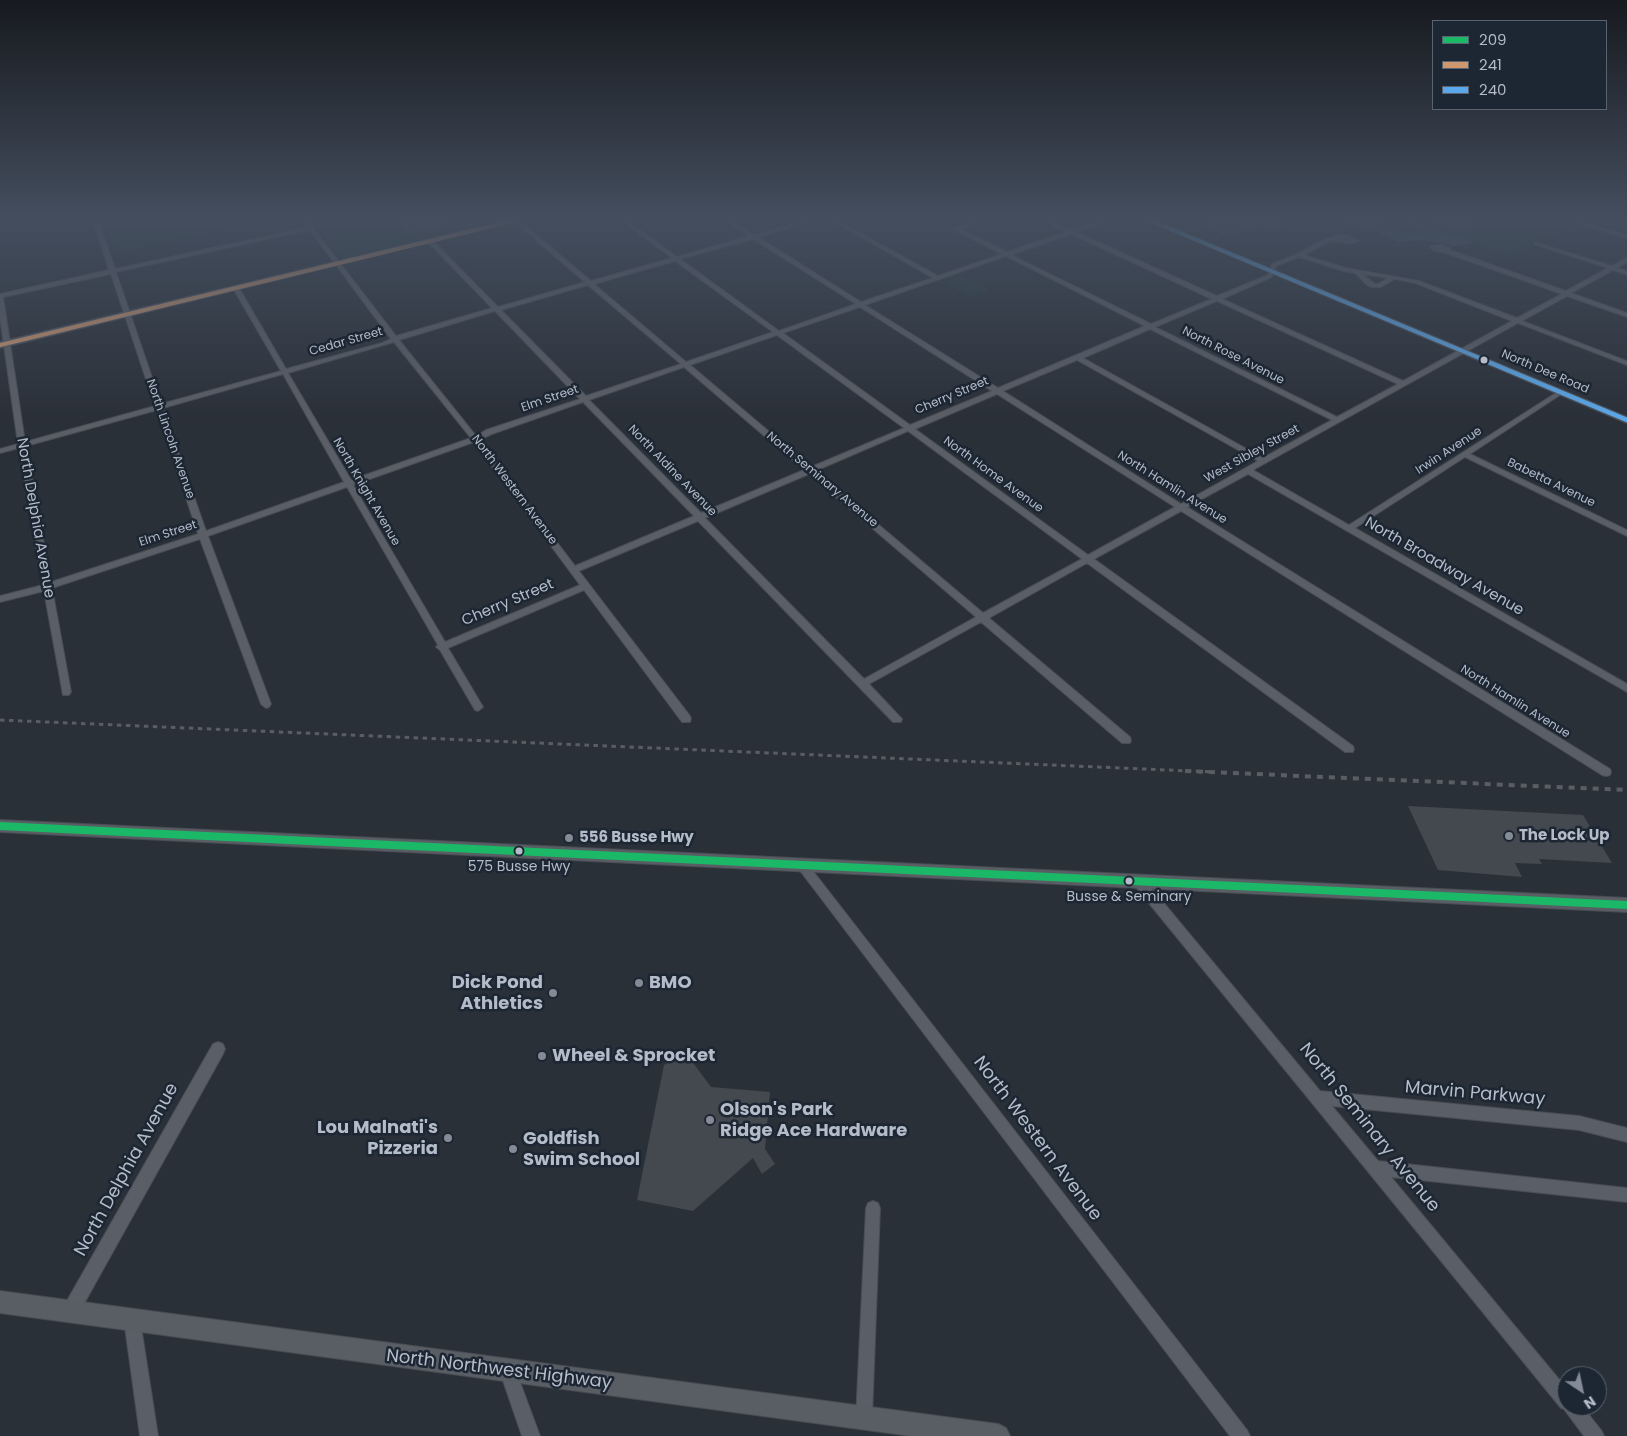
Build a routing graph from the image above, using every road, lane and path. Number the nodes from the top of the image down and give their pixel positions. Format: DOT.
graph roads {
  1 [pos="45,287"];
  2 [pos="117,287"];
  3 [pos="240,287"];
  4 [pos="355,287"];
  5 [pos="475,287"];
  6 [pos="575,287"];
  7 [pos="595,287"];
  8 [pos="715,287"];
  9 [pos="834,287"];
  10 [pos="911,287"];
  11 [pos="1073,287"];
  12 [pos="1193,287"];
  13 [pos="1243,287"];
  14 [pos="1310,287"];
  15 [pos="1430,287"];
  16 [pos="1549,287"];
  17 [pos="1577,287"];
  18 [pos="236,288"];
  19 [pos="1566,293"];
  20 [pos="0,297"];
  21 [pos="1217,298"];
  22 [pos="861,304"];
  23 [pos="496,309"];
  24 [pos="127,314"];
  25 [pos="1627,315"];
  26 [pos="1516,320"];
  27 [pos="1150,326"];
  28 [pos="778,333"];
  29 [pos="395,339"];
  30 [pos="4,344"];
  31 [pos="1462,351"];
  32 [pos="1077,357"];
  33 [pos="1627,363"];
  34 [pos="686,364"];
  35 [pos="285,372"];
  36 [pos="1402,384"];
  37 [pos="997,391"];
  38 [pos="1561,392"];
  39 [pos="584,399"];
  40 [pos="159,406"];
  41 [pos="1337,420"];
  42 [pos="1627,420"];
  43 [pos="909,428"];
  44 [pos="475,439"];
  45 [pos="22,445"];
  46 [pos="0,451"];
  47 [pos="1465,454"];
  48 [pos="1263,461"];
  49 [pos="810,470"];
  50 [pos="1247,470"];
  51 [pos="349,484"];
  52 [pos="1181,507"];
  53 [pos="699,517"];
  54 [pos="1350,528"];
  55 [pos="1627,533"];
  56 [pos="203,535"];
  57 [pos="1088,558"];
  58 [pos="574,570"];
  59 [pos="586,586"];
  60 [pos="46,587"];
  61 [pos="0,599"];
  62 [pos="983,617"];
  63 [pos="441,647"];
  64 [pos="862,684"];
  65 [pos="1627,688"];
  66 [pos="66,692"];
  67 [pos="266,704"];
  68 [pos="478,707"];
  69 [pos="686,719"];
  70 [pos="897,719"];
  71 [pos="1126,740"];
  72 [pos="1350,749"];
  73 [pos="1606,772"];
  74 [pos="0,826"];
  75 [pos="802,866"];
  76 [pos="1139,882"];
  77 [pos="1627,905"];
  78 [pos="218,1049"];
  79 [pos="1318,1098"];
  80 [pos="1627,1135"];
  81 [pos="1376,1168"];
  82 [pos="1627,1195"];
  83 [pos="872,1208"];
  84 [pos="0,1302"];
  85 [pos="70,1312"];
  86 [pos="132,1320"];
  87 [pos="508,1372"];
  88 [pos="1557,1390"];
  89 [pos="1578,1416"];
  90 [pos="864,1418"];
  91 [pos="149,1436"];
  92 [pos="531,1436"];
  93 [pos="998,1436"];
  94 [pos="1241,1436"];
  95 [pos="1595,1436"];
  1 -- 20 [label="street"];
  2 -- 24 [label="street, North Lincoln Avenue"];
  3 -- 18 [label="main road"];
  4 -- 29 [label="street, North Western Avenue"];
  5 -- 23 [label="street, North Aldine Avenue"];
  6 -- 23 [label="street, Cedar Street"];
  7 -- 34 [label="street, North Seminary Avenue"];
  8 -- 28 [label="street, North Home Avenue"];
  9 -- 22 [label="street, North Hamlin Avenue"];
  10 -- 22 [label="street, Elm Street"];
  11 -- 27 [label="street, North Rose Avenue"];
  12 -- 21 [label="street"];
  13 -- 21 [label="street, Cherry Street"];
  14 -- 31 [label="main road, North Dee Road"];
  15 -- 26 [label="street"];
  16 -- 19 [label="street"];
  17 -- 19 [label="street, West Sibley Street"];
  18 -- 24 [label="main road"];
  18 -- 35 [label="street, North Knight Avenue"];
  19 -- 25 [label="street"];
  19 -- 26 [label="street, West Sibley Street"];
  20 -- 30 [label="street, North Delphia Avenue"];
  21 -- 27 [label="street, Cherry Street"];
  21 -- 36 [label="street"];
  22 -- 28 [label="street, Elm Street"];
  22 -- 37 [label="street, North Hamlin Avenue"];
  23 -- 29 [label="street, Cedar Street"];
  23 -- 39 [label="street, North Aldine Avenue"];
  24 -- 30 [label="main road"];
  24 -- 40 [label="street, North Lincoln Avenue"];
  26 -- 31 [label="street, West Sibley Street"];
  26 -- 33 [label="street"];
  27 -- 32 [label="street, Cherry Street"];
  27 -- 41 [label="street, North Rose Avenue"];
  28 -- 34 [label="street, Elm Street"];
  28 -- 43 [label="street, North Home Avenue"];
  29 -- 35 [label="street, Cedar Street"];
  29 -- 44 [label="street, North Western Avenue"];
  30 -- 45 [label="street, North Delphia Avenue"];
  31 -- 36 [label="street, West Sibley Street"];
  31 -- 38 [label="main road, North Dee Road"];
  32 -- 37 [label="street, Cherry Street"];
  32 -- 48 [label="street"];
  34 -- 39 [label="street, Elm Street"];
  34 -- 49 [label="street, North Seminary Avenue"];
  35 -- 40 [label="street, Cedar Street"];
  35 -- 51 [label="street, North Knight Avenue"];
  36 -- 41 [label="street, West Sibley Street"];
  37 -- 43 [label="street, Cherry Street"];
  37 -- 52 [label="street, North Hamlin Avenue"];
  38 -- 42 [label="main road, North Dee Road"];
  38 -- 47 [label="street, Irwin Avenue"];
  39 -- 44 [label="street, Elm Street"];
  39 -- 53 [label="street, North Aldine Avenue"];
  40 -- 45 [label="street, Cedar Street"];
  40 -- 56 [label="street, North Lincoln Avenue"];
  41 -- 48 [label="street, West Sibley Street"];
  43 -- 49 [label="street, Cherry Street"];
  43 -- 57 [label="street, North Home Avenue"];
  44 -- 51 [label="street, Elm Street"];
  44 -- 58 [label="street, North Western Avenue"];
  45 -- 46 [label="street, Cedar Street"];
  45 -- 60 [label="street, North Delphia Avenue"];
  47 -- 54 [label="street, Irwin Avenue"];
  47 -- 55 [label="street, Babetta Avenue"];
  48 -- 50 [label="street, West Sibley Street"];
  49 -- 53 [label="street, Cherry Street"];
  49 -- 62 [label="street, North Seminary Avenue"];
  50 -- 52 [label="street, West Sibley Street"];
  50 -- 54 [label="street, North Broadway Avenue"];
  51 -- 56 [label="street, Elm Street"];
  51 -- 63 [label="street, North Knight Avenue"];
  52 -- 57 [label="street, West Sibley Street"];
  52 -- 73 [label="street, North Hamlin Avenue"];
  53 -- 58 [label="street, Cherry Street"];
  53 -- 64 [label="street, North Aldine Avenue"];
  54 -- 65 [label="street, North Broadway Avenue"];
  56 -- 60 [label="street, Elm Street"];
  56 -- 67 [label="street, North Lincoln Avenue"];
  57 -- 62 [label="street, West Sibley Street"];
  57 -- 72 [label="street, North Home Avenue"];
  58 -- 59 [label="street, North Western Avenue"];
  59 -- 63 [label="street, Cherry Street"];
  59 -- 69 [label="street, North Western Avenue"];
  60 -- 61 [label="street, Elm Street"];
  60 -- 66 [label="street, North Delphia Avenue"];
  62 -- 64 [label="street, West Sibley Street"];
  62 -- 71 [label="street, North Seminary Avenue"];
  63 -- 68 [label="street, North Knight Avenue"];
  64 -- 70 [label="street, North Aldine Avenue"];
  74 -- 75 [label="main road"];
  75 -- 76 [label="main road"];
  75 -- 94 [label="street, North Western Avenue"];
  76 -- 77 [label="main road"];
  76 -- 79 [label="street, North Seminary Avenue"];
  78 -- 85 [label="street, North Delphia Avenue"];
  79 -- 80 [label="street, Marvin Parkway"];
  79 -- 81 [label="street, North Seminary Avenue"];
  81 -- 82 [label="street"];
  81 -- 88 [label="street, North Seminary Avenue"];
  83 -- 90 [label="street"];
  84 -- 85 [label="main road, North Northwest Highway"];
  85 -- 86 [label="main road, North Northwest Highway"];
  86 -- 87 [label="main road, North Northwest Highway"];
  86 -- 91 [label="street"];
  87 -- 90 [label="main road, North Northwest Highway"];
  87 -- 92 [label="street"];
  89 -- 95 [label="street"];
  90 -- 93 [label="main road, North Northwest Highway"];
}
